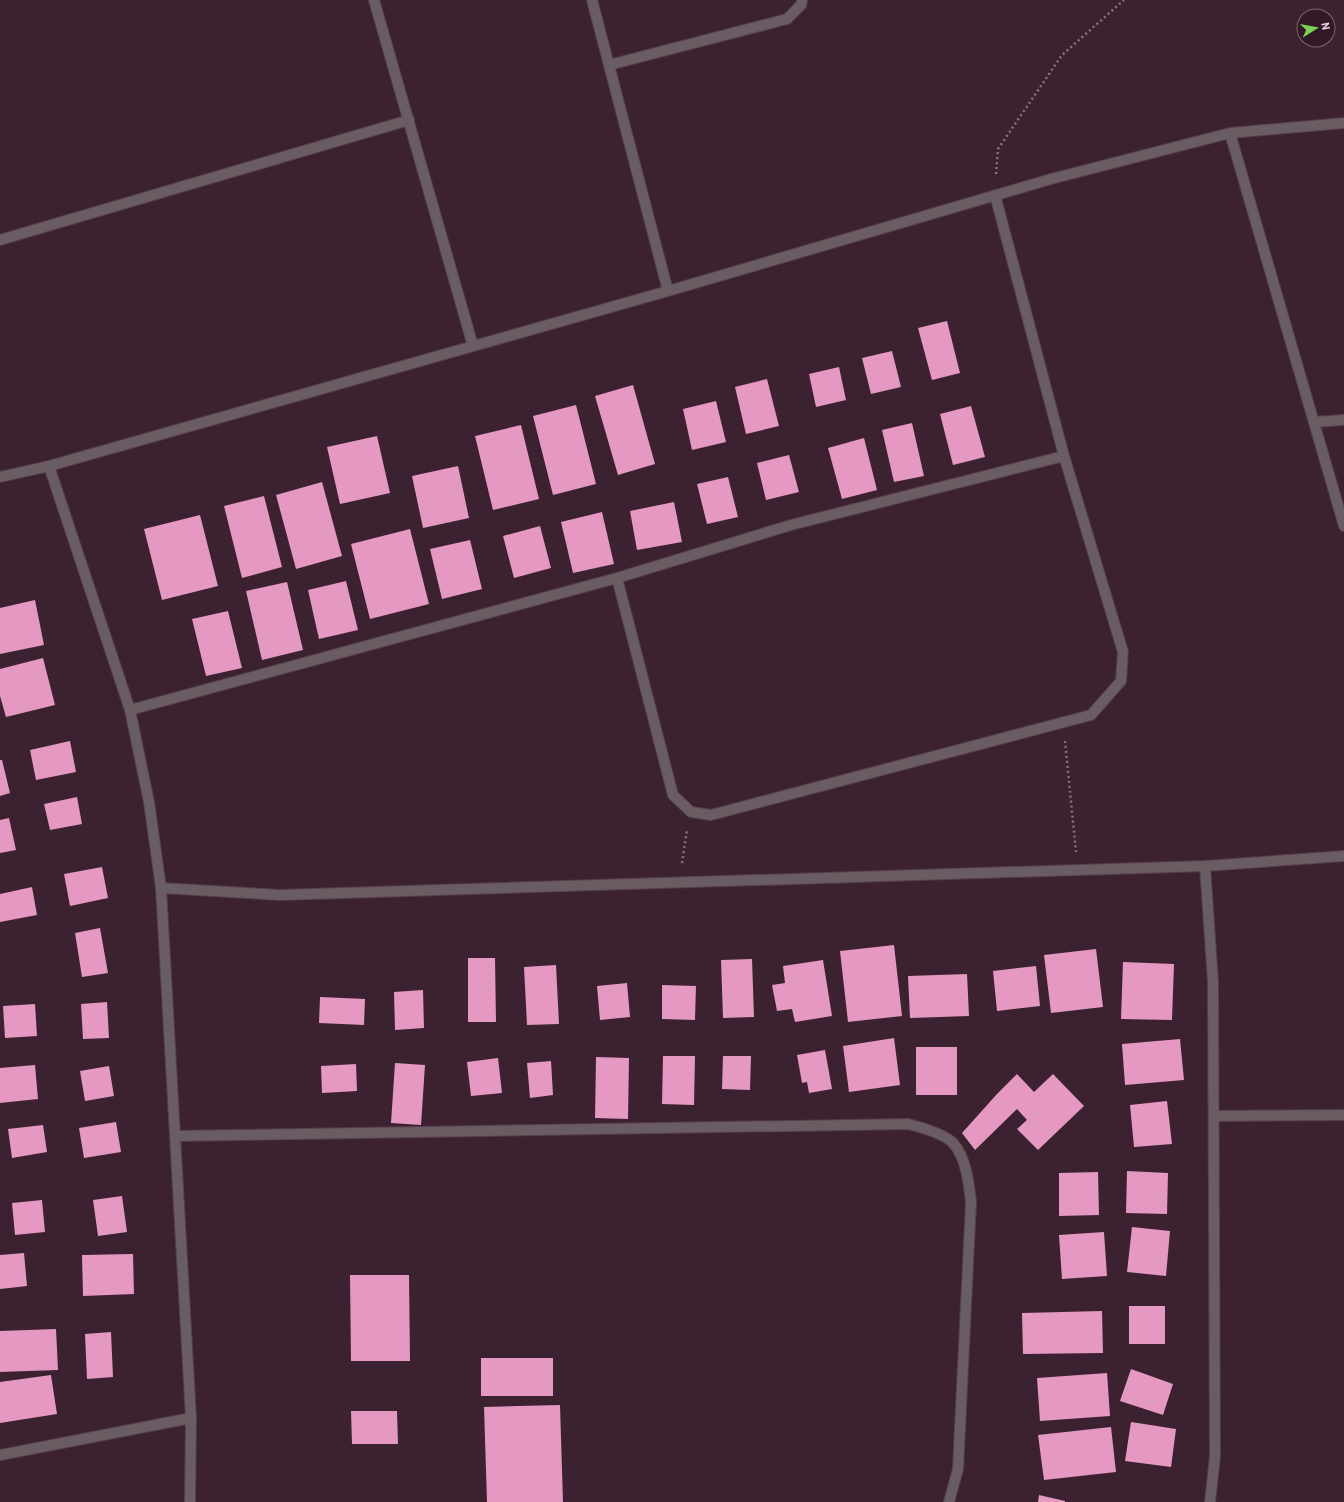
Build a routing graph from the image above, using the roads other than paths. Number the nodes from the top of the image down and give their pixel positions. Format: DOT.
graph roads {
  1 [pos="374,0"];
  2 [pos="592,0"];
  3 [pos="802,0"];
  4 [pos="609,65"];
  5 [pos="408,120"];
  6 [pos="1344,123"];
  7 [pos="1230,133"];
  8 [pos="994,195"];
  9 [pos="0,240"];
  10 [pos="668,291"];
  11 [pos="473,346"];
  12 [pos="1344,420"];
  13 [pos="1314,422"];
  14 [pos="1064,456"];
  15 [pos="49,466"];
  16 [pos="0,477"];
  17 [pos="1344,526"];
  18 [pos="617,578"];
  19 [pos="130,710"];
  20 [pos="1344,856"];
  21 [pos="1205,866"];
  22 [pos="161,888"];
  23 [pos="1344,1115"];
  24 [pos="1214,1116"];
  25 [pos="175,1136"];
  26 [pos="191,1418"];
  27 [pos="0,1455"];
  28 [pos="190,1502"];
  29 [pos="949,1502"];
  30 [pos="1210,1502"];
  1 -- 5 [label="street"];
  2 -- 4 [label="street"];
  3 -- 4 [label="street"];
  4 -- 10 [label="street"];
  5 -- 9 [label="street"];
  5 -- 11 [label="street"];
  6 -- 7 [label="street"];
  7 -- 8 [label="street"];
  7 -- 13 [label="street"];
  8 -- 10 [label="street"];
  8 -- 14 [label="street"];
  10 -- 11 [label="street"];
  11 -- 15 [label="street"];
  12 -- 13 [label="street"];
  13 -- 17 [label="street"];
  14 -- 18 [label="street"];
  14 -- 18 [label="street"];
  15 -- 16 [label="street"];
  15 -- 19 [label="street"];
  18 -- 19 [label="street"];
  19 -- 22 [label="street"];
  20 -- 21 [label="street"];
  21 -- 22 [label="street"];
  21 -- 24 [label="street"];
  22 -- 25 [label="street"];
  23 -- 24 [label="street"];
  24 -- 30 [label="street"];
  25 -- 26 [label="street"];
  25 -- 29 [label="street"];
  26 -- 27 [label="street"];
  26 -- 28 [label="street"];
}
